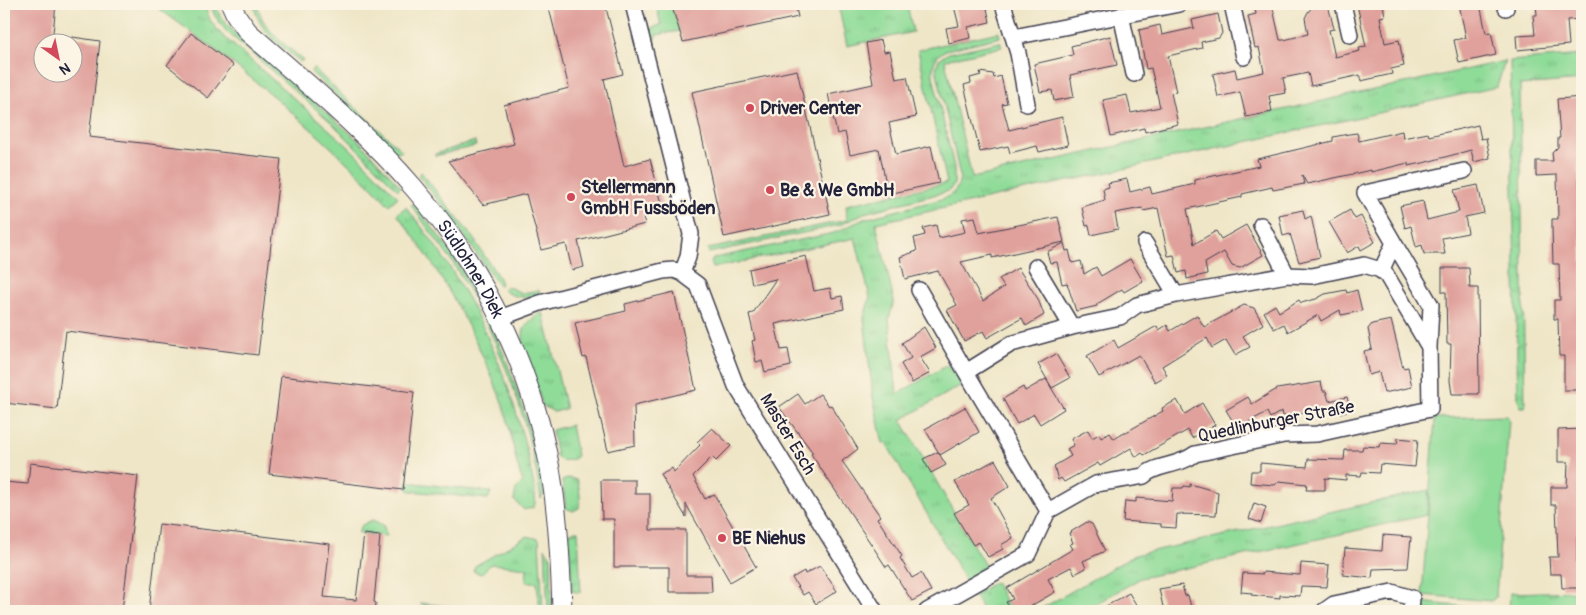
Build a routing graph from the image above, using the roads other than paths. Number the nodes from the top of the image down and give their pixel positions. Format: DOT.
graph roads {
  1 [pos="231,4"];
  2 [pos="633,4"];
  3 [pos="1003,4"];
  4 [pos="1179,4"];
  5 [pos="1232,4"];
  6 [pos="1343,4"];
  7 [pos="1121,15"];
  8 [pos="1350,35"];
  9 [pos="1014,38"];
  10 [pos="1244,57"];
  11 [pos="1134,74"];
  12 [pos="1028,104"];
  13 [pos="1464,171"];
  14 [pos="1261,225"];
  15 [pos="1145,243"];
  16 [pos="1394,243"];
  17 [pos="1036,267"];
  18 [pos="1381,271"];
  19 [pos="682,273"];
  20 [pos="1288,275"];
  21 [pos="919,290"];
  22 [pos="1176,295"];
  23 [pos="500,318"];
  24 [pos="1072,327"];
  25 [pos="1429,347"];
  26 [pos="966,372"];
  27 [pos="1048,511"];
  28 [pos="562,611"];
  29 [pos="875,611"];
  30 [pos="927,611"];
  31 [pos="1324,611"];
  32 [pos="1411,611"];
  1 -- 23 [label="street, Südlohner Diek"];
  2 -- 19 [label="street"];
  3 -- 9 [label="street"];
  4 -- 7 [label="street"];
  5 -- 10 [label="street"];
  6 -- 8 [label="street"];
  7 -- 9 [label="street"];
  7 -- 11 [label="street"];
  9 -- 12 [label="street"];
  13 -- 16 [label="street, Quedlinburger Straße"];
  14 -- 20 [label="street"];
  15 -- 22 [label="street"];
  16 -- 18 [label="street"];
  16 -- 25 [label="street, Quedlinburger Straße"];
  17 -- 24 [label="street"];
  18 -- 20 [label="street"];
  18 -- 25 [label="street, Quedlinburger Straße"];
  19 -- 23 [label="street"];
  19 -- 29 [label="street, Master Esch"];
  20 -- 22 [label="street"];
  21 -- 26 [label="street"];
  22 -- 24 [label="street"];
  23 -- 28 [label="street, Südlohner Diek"];
  24 -- 26 [label="street"];
  25 -- 27 [label="street, Quedlinburger Straße"];
  26 -- 27 [label="street"];
  27 -- 30 [label="street"];
  31 -- 32 [label="street"];
}
